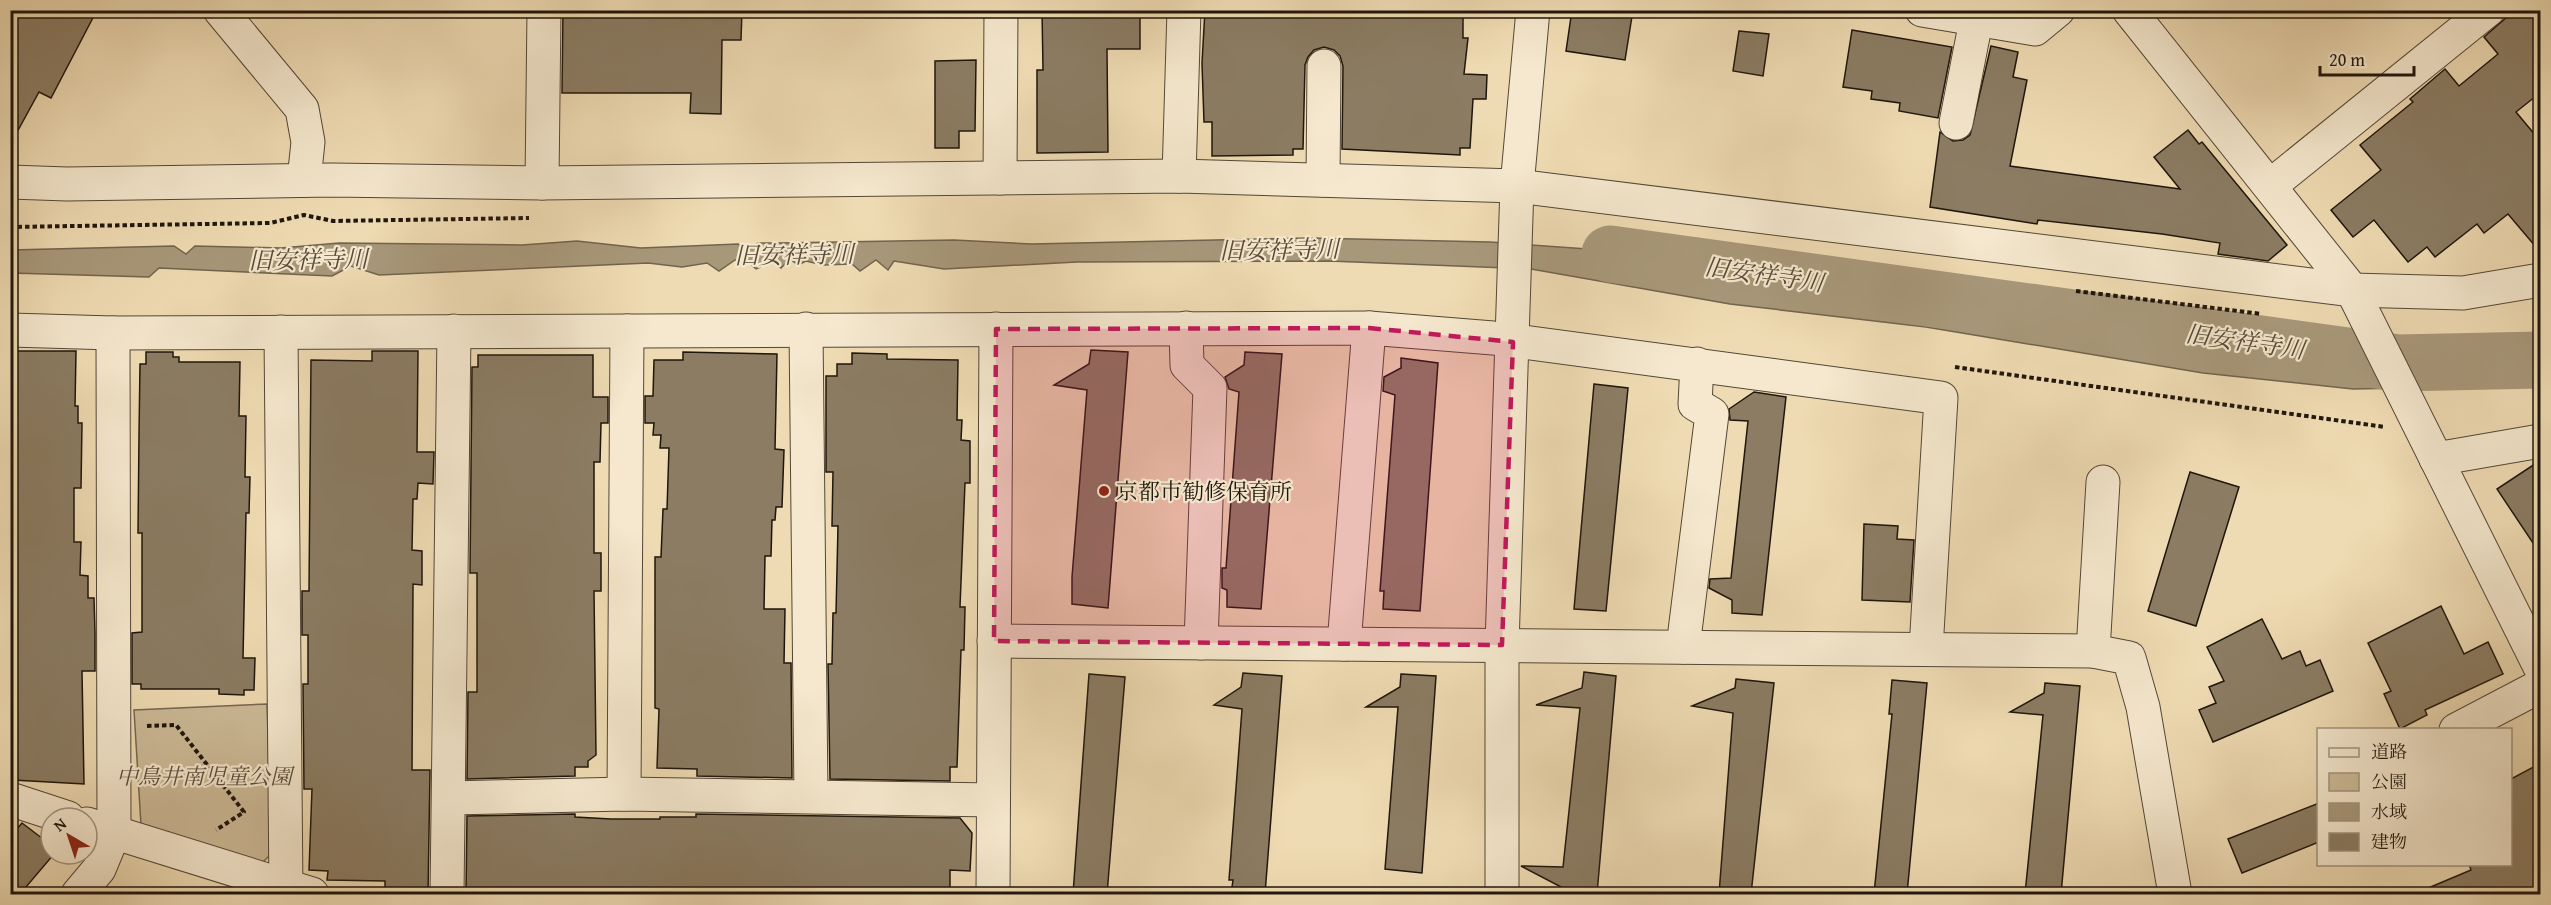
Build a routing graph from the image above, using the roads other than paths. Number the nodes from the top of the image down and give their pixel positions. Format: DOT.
graph roads {
  1 [pos="220,10"];
  2 [pos="544,10"];
  3 [pos="1001,10"];
  4 [pos="1184,10"];
  5 [pos="1533,10"];
  6 [pos="1922,10"];
  7 [pos="2058,10"];
  8 [pos="2129,10"];
  9 [pos="2488,10"];
  10 [pos="1976,21"];
  11 [pos="1324,66"];
  12 [pos="1956,123"];
  13 [pos="1179,176"];
  14 [pos="1000,178"];
  15 [pos="304,180"];
  16 [pos="1323,180"];
  17 [pos="10,182"];
  18 [pos="542,183"];
  19 [pos="1517,186"];
  20 [pos="2270,186"];
  21 [pos="2541,280"];
  22 [pos="2352,290"];
  23 [pos="996,328"];
  24 [pos="1186,328"];
  25 [pos="1369,328"];
  26 [pos="807,329"];
  27 [pos="1513,329"];
  28 [pos="10,330"];
  29 [pos="454,331"];
  30 [pos="627,331"];
  31 [pos="281,332"];
  32 [pos="113,333"];
  33 [pos="1697,364"];
  34 [pos="2541,441"];
  35 [pos="2436,459"];
  36 [pos="2103,482"];
  37 [pos="994,641"];
  38 [pos="1201,643"];
  39 [pos="1344,644"];
  40 [pos="1502,645"];
  41 [pos="1683,647"];
  42 [pos="1926,650"];
  43 [pos="2093,651"];
  44 [pos="2541,667"];
  45 [pos="2541,686"];
  46 [pos="2458,728"];
  47 [pos="624,794"];
  48 [pos="811,796"];
  49 [pos="450,798"];
  50 [pos="10,799"];
  51 [pos="993,800"];
  52 [pos="39,808"];
  53 [pos="101,828"];
  54 [pos="295,892"];
  55 [pos="78,894"];
  56 [pos="447,894"];
  57 [pos="993,894"];
  58 [pos="1502,894"];
  59 [pos="2175,894"];
  1 -- 15 [label="street"];
  2 -- 18 [label="street"];
  3 -- 14 [label="street"];
  4 -- 13 [label="street"];
  5 -- 19 [label="street"];
  6 -- 10 [label="street"];
  7 -- 10 [label="street"];
  8 -- 20 [label="street"];
  9 -- 20 [label="street"];
  10 -- 12 [label="street"];
  11 -- 16 [label="street"];
  13 -- 14 [label="street"];
  13 -- 16 [label="street"];
  14 -- 18 [label="street"];
  15 -- 17 [label="street"];
  15 -- 18 [label="street"];
  16 -- 19 [label="street"];
  19 -- 22 [label="street"];
  19 -- 27 [label="street"];
  20 -- 22 [label="street"];
  21 -- 22 [label="street"];
  22 -- 35 [label="street"];
  23 -- 24 [label="street"];
  23 -- 26 [label="street"];
  23 -- 37 [label="street"];
  24 -- 25 [label="street"];
  24 -- 38 [label="street"];
  25 -- 27 [label="street"];
  25 -- 39 [label="street"];
  26 -- 30 [label="street"];
  26 -- 48 [label="street"];
  27 -- 33 [label="street"];
  27 -- 40 [label="street"];
  28 -- 32 [label="street"];
  29 -- 30 [label="street"];
  29 -- 31 [label="street"];
  29 -- 49 [label="street"];
  30 -- 47 [label="street"];
  31 -- 32 [label="street"];
  31 -- 54 [label="street"];
  32 -- 53 [label="street"];
  33 -- 41 [label="street"];
  33 -- 42 [label="street"];
  34 -- 35 [label="street"];
  35 -- 44 [label="street"];
  36 -- 43 [label="street"];
  37 -- 38 [label="street"];
  37 -- 51 [label="street"];
  38 -- 39 [label="street"];
  39 -- 40 [label="street"];
  40 -- 41 [label="street"];
  40 -- 58 [label="street"];
  41 -- 42 [label="street"];
  42 -- 43 [label="street"];
  43 -- 59 [label="street"];
  45 -- 46 [label="street"];
  47 -- 48 [label="street"];
  47 -- 49 [label="street"];
  48 -- 51 [label="street"];
  49 -- 56 [label="street"];
  50 -- 52 [label="street"];
  51 -- 57 [label="street"];
  53 -- 54 [label="street"];
  53 -- 55 [label="street"];
}
